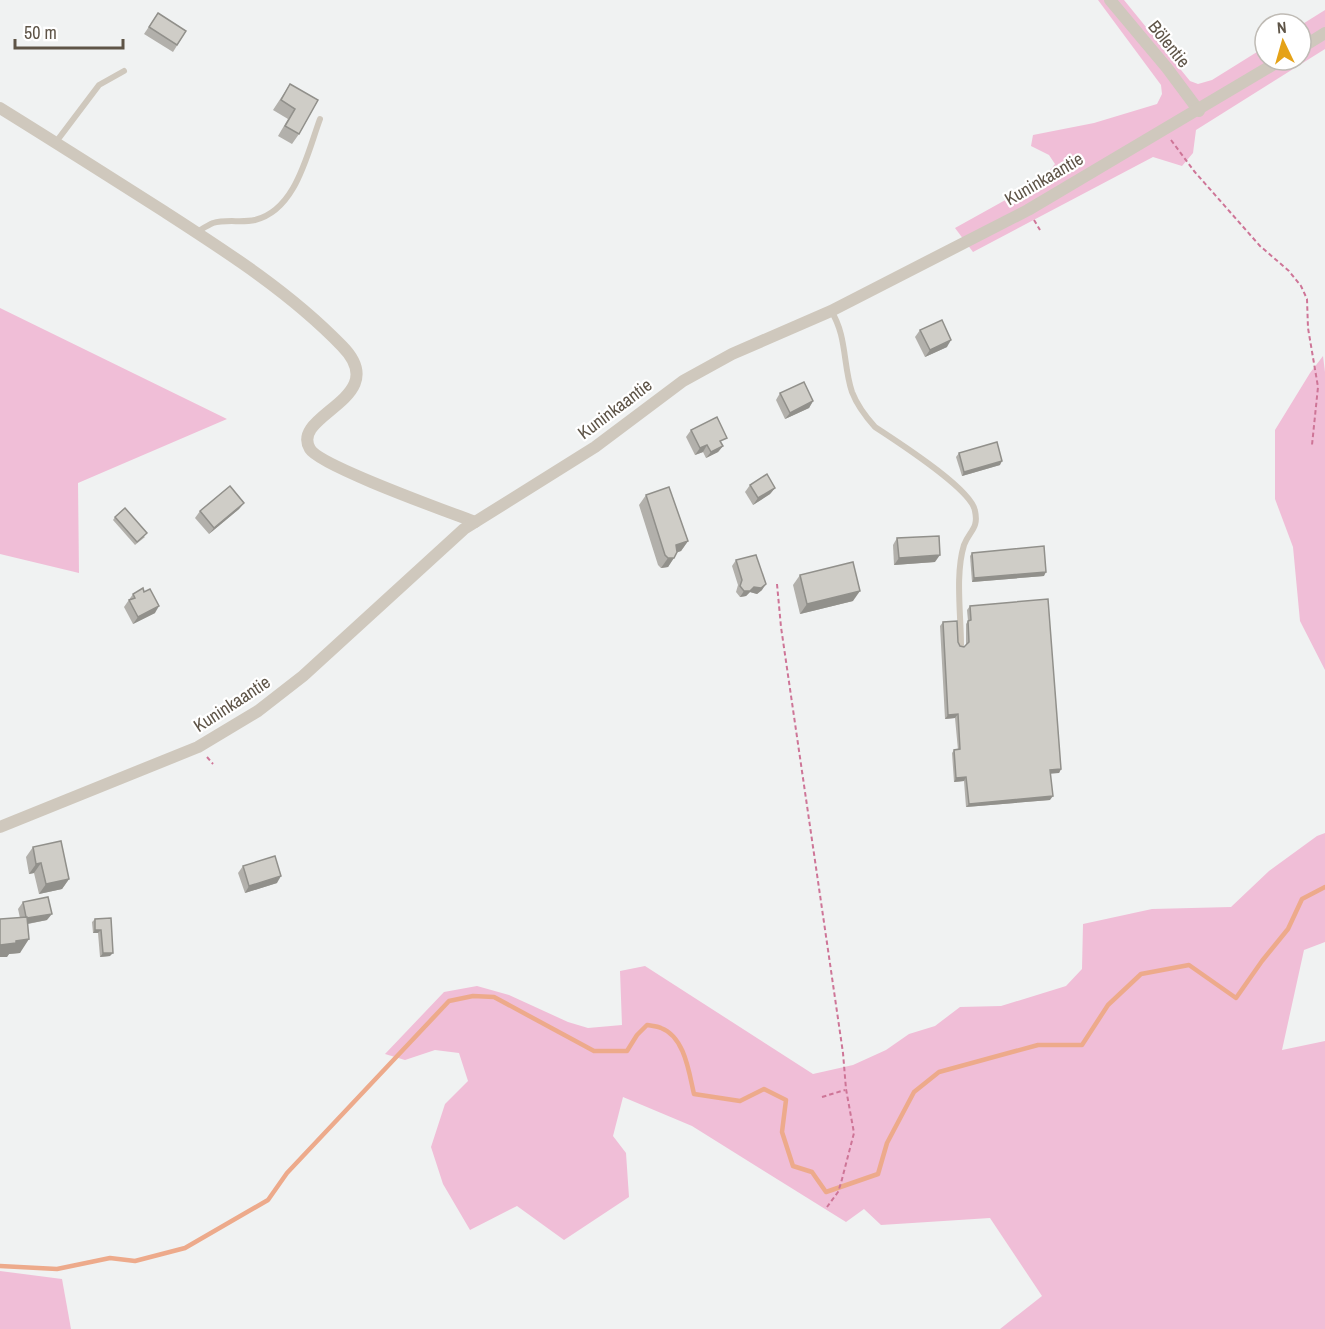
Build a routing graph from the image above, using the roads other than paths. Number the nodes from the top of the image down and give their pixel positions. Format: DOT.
graph roads {
  1 [pos="1110,0"];
  2 [pos="124,71"];
  3 [pos="1262,72"];
  4 [pos="0,108"];
  5 [pos="1199,111"];
  6 [pos="320,120"];
  7 [pos="56,142"];
  8 [pos="197,232"];
  9 [pos="831,311"];
  10 [pos="475,522"];
  11 [pos="961,645"];
  12 [pos="0,827"];
  1 -- 5 [label="street, Bölentie"];
  2 -- 7 [label="lane"];
  3 -- 5 [label="street, Kuninkaantie"];
  4 -- 7 [label="street"];
  5 -- 9 [label="street, Kuninkaantie"];
  6 -- 8 [label="lane"];
  7 -- 8 [label="street"];
  8 -- 10 [label="street"];
  9 -- 10 [label="street, Kuninkaantie"];
  9 -- 11 [label="lane"];
  10 -- 12 [label="street, Kuninkaantie"];
}
